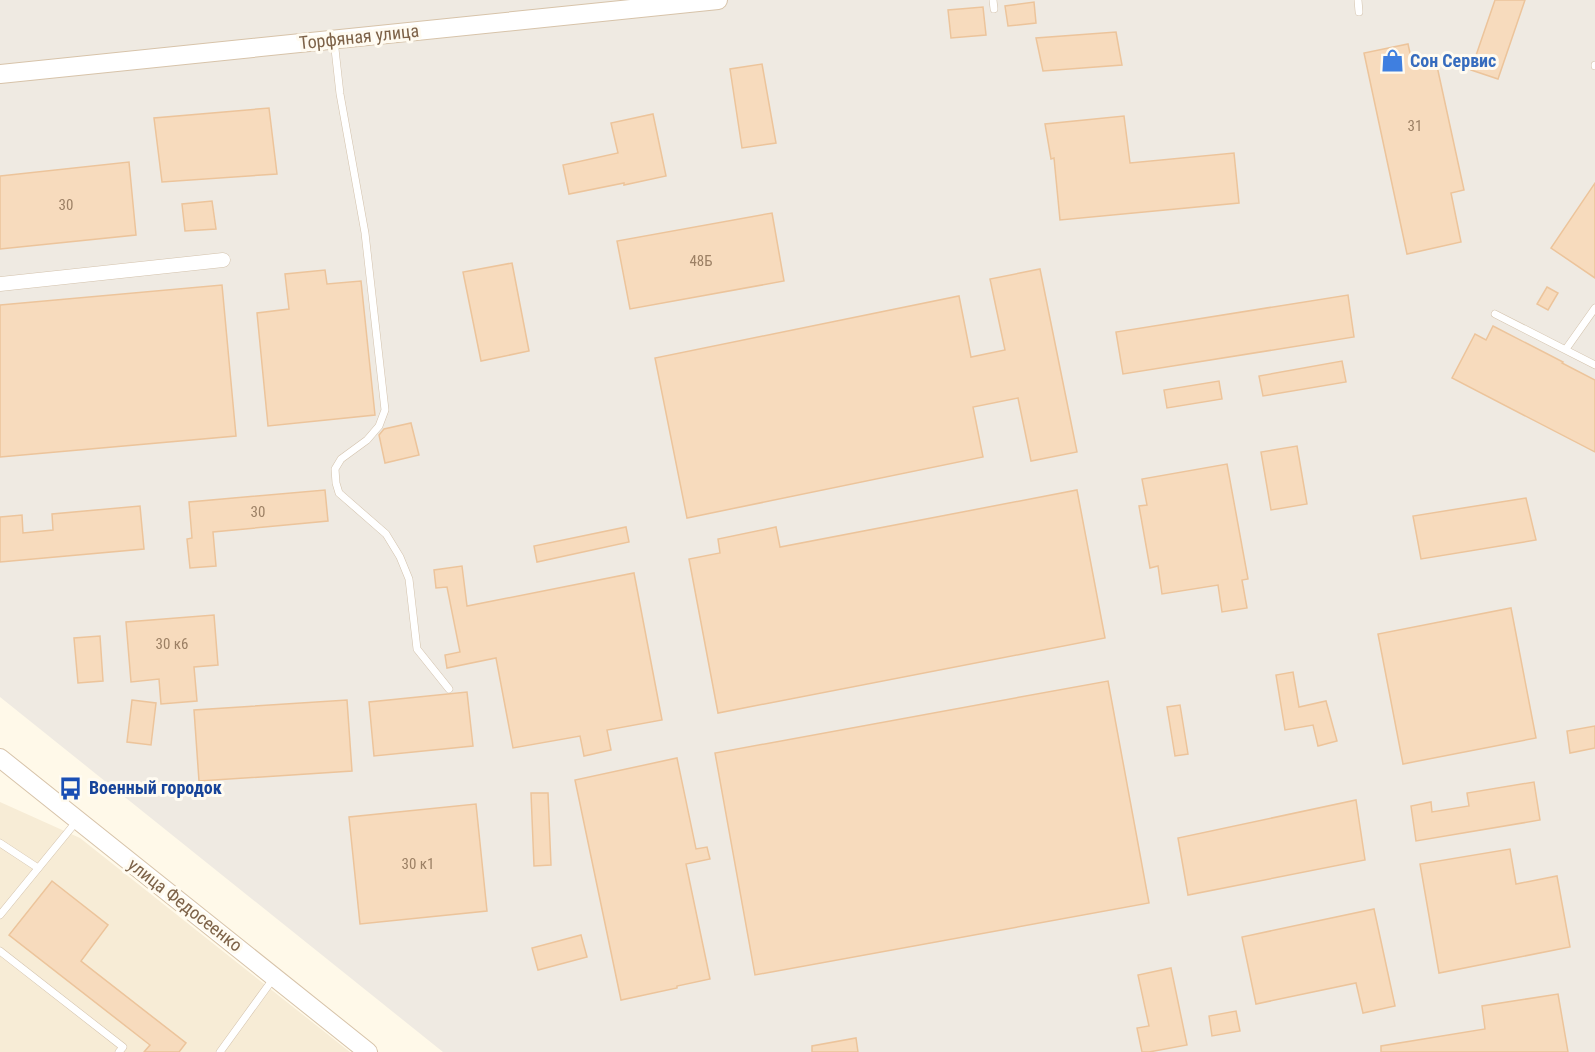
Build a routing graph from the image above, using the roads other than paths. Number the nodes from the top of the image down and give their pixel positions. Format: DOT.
graph roads {
  1 [pos="718,0"];
  2 [pos="993,0"];
  3 [pos="1358,0"];
  4 [pos="994,9"];
  5 [pos="1359,12"];
  6 [pos="334,40"];
  7 [pos="0,74"];
  8 [pos="223,260"];
  9 [pos="0,284"];
  10 [pos="1595,308"];
  11 [pos="1495,314"];
  12 [pos="1566,349"];
  13 [pos="1595,365"];
  14 [pos="449,690"];
  15 [pos="0,758"];
  16 [pos="78,820"];
  17 [pos="0,843"];
  18 [pos="38,868"];
  19 [pos="0,915"];
  20 [pos="0,951"];
  21 [pos="275,976"];
  22 [pos="119,1052"];
  23 [pos="220,1052"];
  24 [pos="368,1052"];
  1 -- 6 [label="street, Торфяная улица"];
  2 -- 4 [label="lane"];
  3 -- 5 [label="lane"];
  6 -- 7 [label="street, Торфяная улица"];
  6 -- 14 [label="lane"];
  8 -- 9 [label="street"];
  10 -- 12 [label="lane"];
  11 -- 12 [label="lane"];
  12 -- 13 [label="lane"];
  15 -- 16 [label="street, улица Федосеенко"];
  16 -- 18 [label="lane"];
  16 -- 21 [label="street, улица Федосеенко"];
  17 -- 18 [label="lane"];
  18 -- 19 [label="lane"];
  20 -- 22 [label="lane"];
  21 -- 23 [label="lane"];
  21 -- 24 [label="street, улица Федосеенко"];
}
